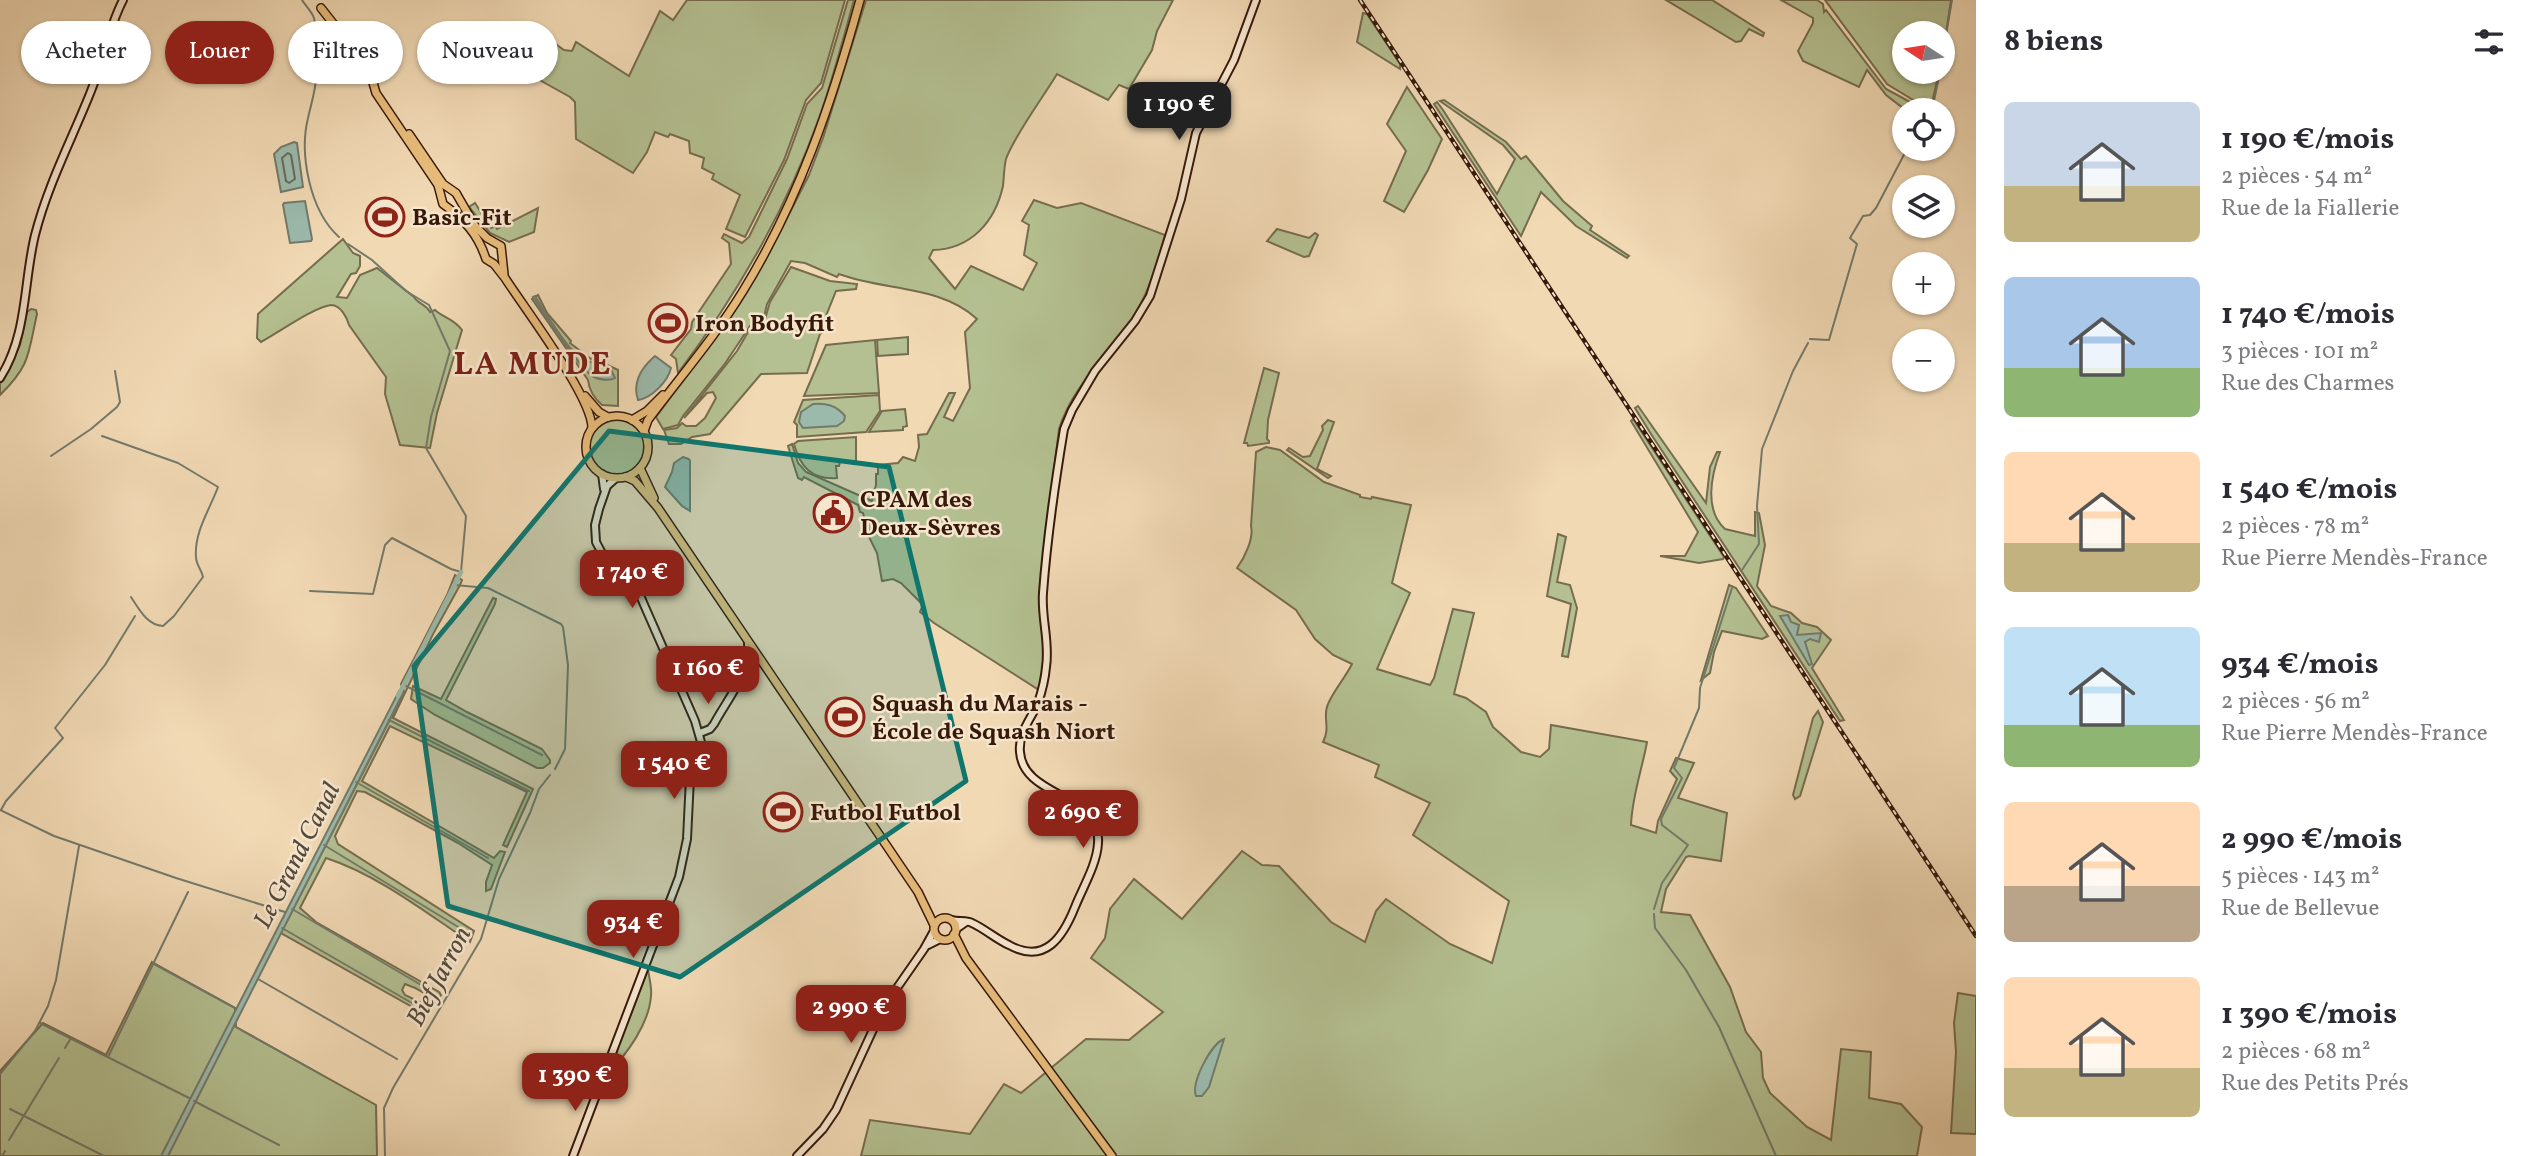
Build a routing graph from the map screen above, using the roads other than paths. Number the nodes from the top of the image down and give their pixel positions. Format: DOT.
graph roads {
  1 [pos="122,0"];
  2 [pos="316,0"];
  3 [pos="859,0"];
  4 [pos="1256,0"];
  5 [pos="321,8"];
  6 [pos="330,21"];
  7 [pos="331,21"];
  8 [pos="373,84"];
  9 [pos="374,84"];
  10 [pos="450,190"];
  11 [pos="442,196"];
  12 [pos="502,257"];
  13 [pos="492,262"];
  14 [pos="505,278"];
  15 [pos="0,378"];
  16 [pos="578,388"];
  17 [pos="608,417"];
  18 [pos="632,419"];
  19 [pos="592,428"];
  20 [pos="644,431"];
  21 [pos="640,468"];
  22 [pos="602,474"];
  23 [pos="626,477"];
  24 [pos="615,478"];
  25 [pos="604,494"];
  26 [pos="659,508"];
  27 [pos="748,641"];
  28 [pos="700,733"];
  29 [pos="918,892"];
  30 [pos="948,919"];
  31 [pos="968,922"];
  32 [pos="934,928"];
  33 [pos="955,932"];
  34 [pos="943,939"];
  35 [pos="924,949"];
  36 [pos="966,958"];
  37 [pos="573,1156"];
  38 [pos="797,1156"];
  39 [pos="1112,1156"];
  1 -- 15 [label="street"];
  2 -- 5 [label="main road"];
  3 -- 18 [label="main road"];
  3 -- 20 [label="main road"];
  4 -- 31 [label="street"];
  5 -- 6 [label="main road"];
  5 -- 7 [label="main road"];
  8 -- 11 [label="main road"];
  9 -- 10 [label="main road"];
  10 -- 11 [label="main road"];
  10 -- 12 [label="main road"];
  11 -- 13 [label="main road"];
  12 -- 13 [label="main road"];
  12 -- 14 [label="main road"];
  13 -- 14 [label="main road"];
  14 -- 16 [label="main road"];
  16 -- 17 [label="main road"];
  16 -- 19 [label="main road"];
  17 -- 18 [label="main road"];
  17 -- 19 [label="main road"];
  18 -- 20 [label="main road"];
  19 -- 22 [label="main road"];
  20 -- 21 [label="main road"];
  21 -- 23 [label="main road"];
  21 -- 26 [label="main road"];
  22 -- 24 [label="main road"];
  22 -- 25 [label="street"];
  23 -- 24 [label="main road"];
  23 -- 26 [label="main road"];
  24 -- 25 [label="street"];
  25 -- 28 [label="street"];
  26 -- 27 [label="main road"];
  27 -- 28 [label="street"];
  27 -- 29 [label="main road"];
  28 -- 37 [label="street"];
  29 -- 30 [label="main road"];
  29 -- 32 [label="main road"];
  30 -- 31 [label="street"];
  30 -- 32 [label="main road"];
  30 -- 33 [label="main road"];
  31 -- 33 [label="street"];
  32 -- 34 [label="main road"];
  32 -- 35 [label="street"];
  33 -- 34 [label="main road"];
  33 -- 36 [label="main road"];
  34 -- 35 [label="street"];
  34 -- 36 [label="main road"];
  35 -- 38 [label="street"];
  36 -- 39 [label="main road"];
}
